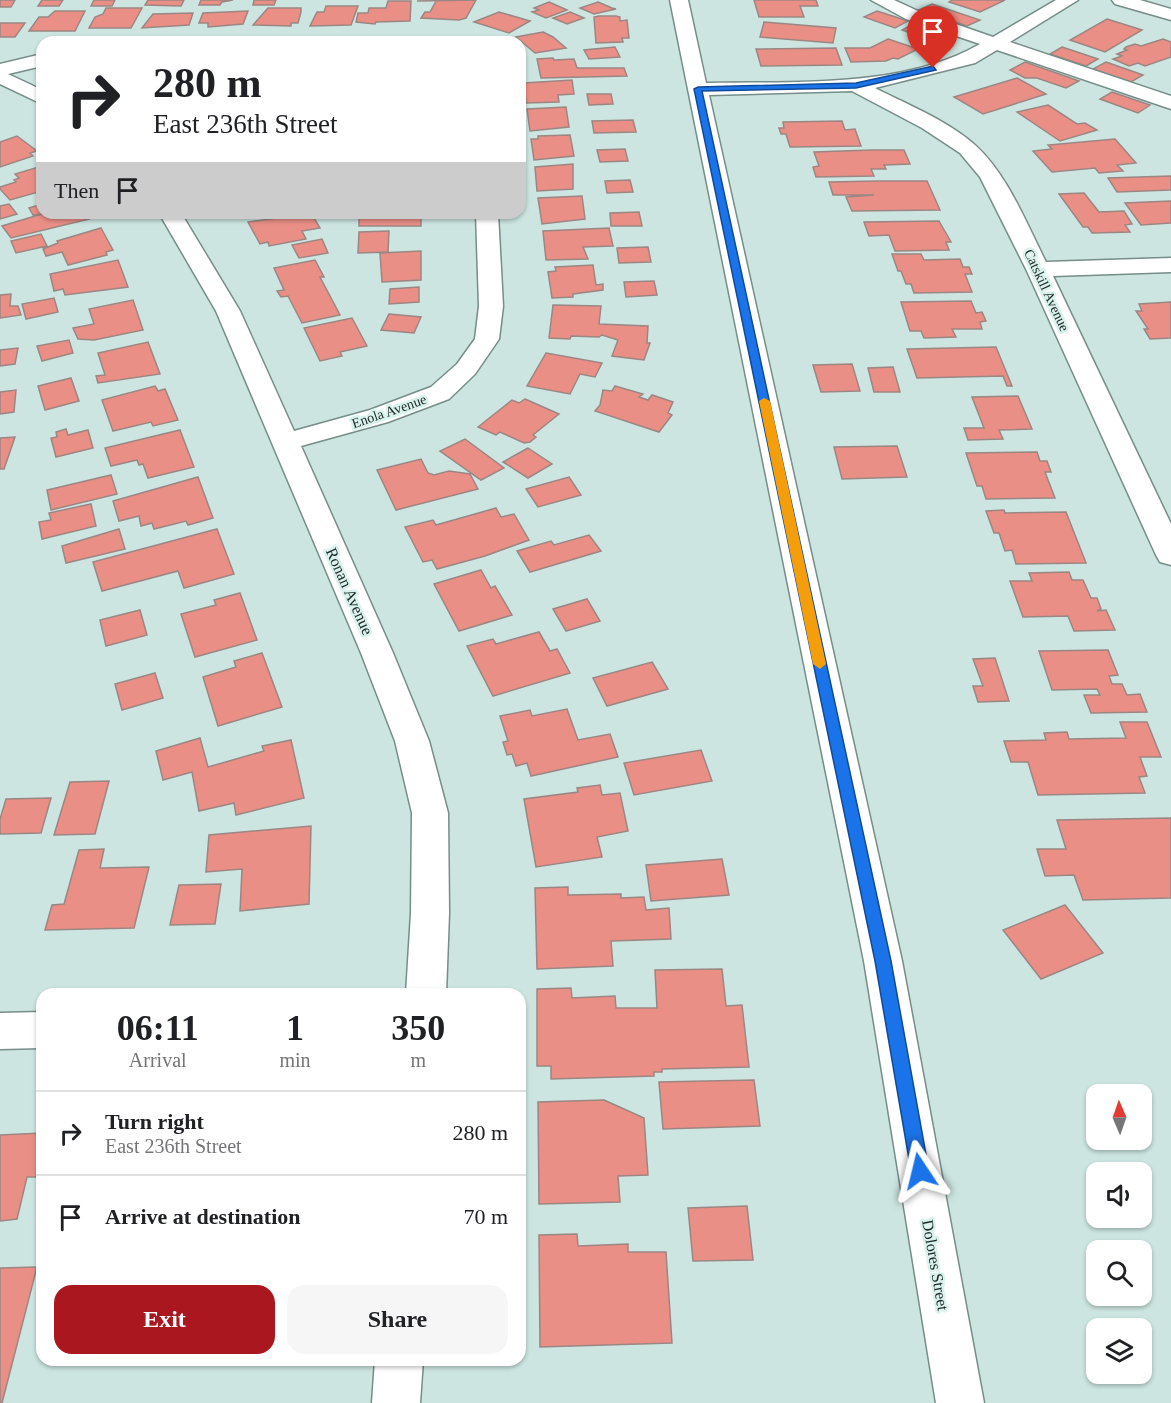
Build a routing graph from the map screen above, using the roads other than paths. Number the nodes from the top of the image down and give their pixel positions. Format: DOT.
graph roads {
  1 [pos="679,0"];
  2 [pos="880,0"];
  3 [pos="1069,0"];
  4 [pos="1120,0"];
  5 [pos="1171,15"];
  6 [pos="999,43"];
  7 [pos="36,61"];
  8 [pos="0,70"];
  9 [pos="0,77"];
  10 [pos="856,85"];
  11 [pos="698,89"];
  12 [pos="36,95"];
  13 [pos="1171,103"];
  14 [pos="174,219"];
  15 [pos="487,219"];
  16 [pos="1171,265"];
  17 [pos="1038,268"];
  18 [pos="285,442"];
  19 [pos="1161,512"];
  20 [pos="1171,555"];
  21 [pos="426,988"];
  22 [pos="36,1030"];
  23 [pos="0,1031"];
  24 [pos="399,1366"];
  25 [pos="396,1403"];
  26 [pos="960,1403"];
  1 -- 11 [label="street, Dolores Street"];
  2 -- 6 [label="street"];
  3 -- 6 [label="street"];
  4 -- 5 [label="street"];
  6 -- 10 [label="street"];
  6 -- 13 [label="street"];
  7 -- 8 [label="street"];
  9 -- 12 [label="street"];
  10 -- 11 [label="street"];
  10 -- 17 [label="street, Catskill Avenue"];
  11 -- 26 [label="street, Dolores Street"];
  14 -- 18 [label="street, Ronan Avenue"];
  15 -- 18 [label="street, Enola Avenue"];
  16 -- 17 [label="street"];
  17 -- 19 [label="street, Catskill Avenue"];
  18 -- 21 [label="street, Ronan Avenue"];
  19 -- 20 [label="street, Catskill Avenue"];
  22 -- 23 [label="street"];
  24 -- 25 [label="street"];
}
